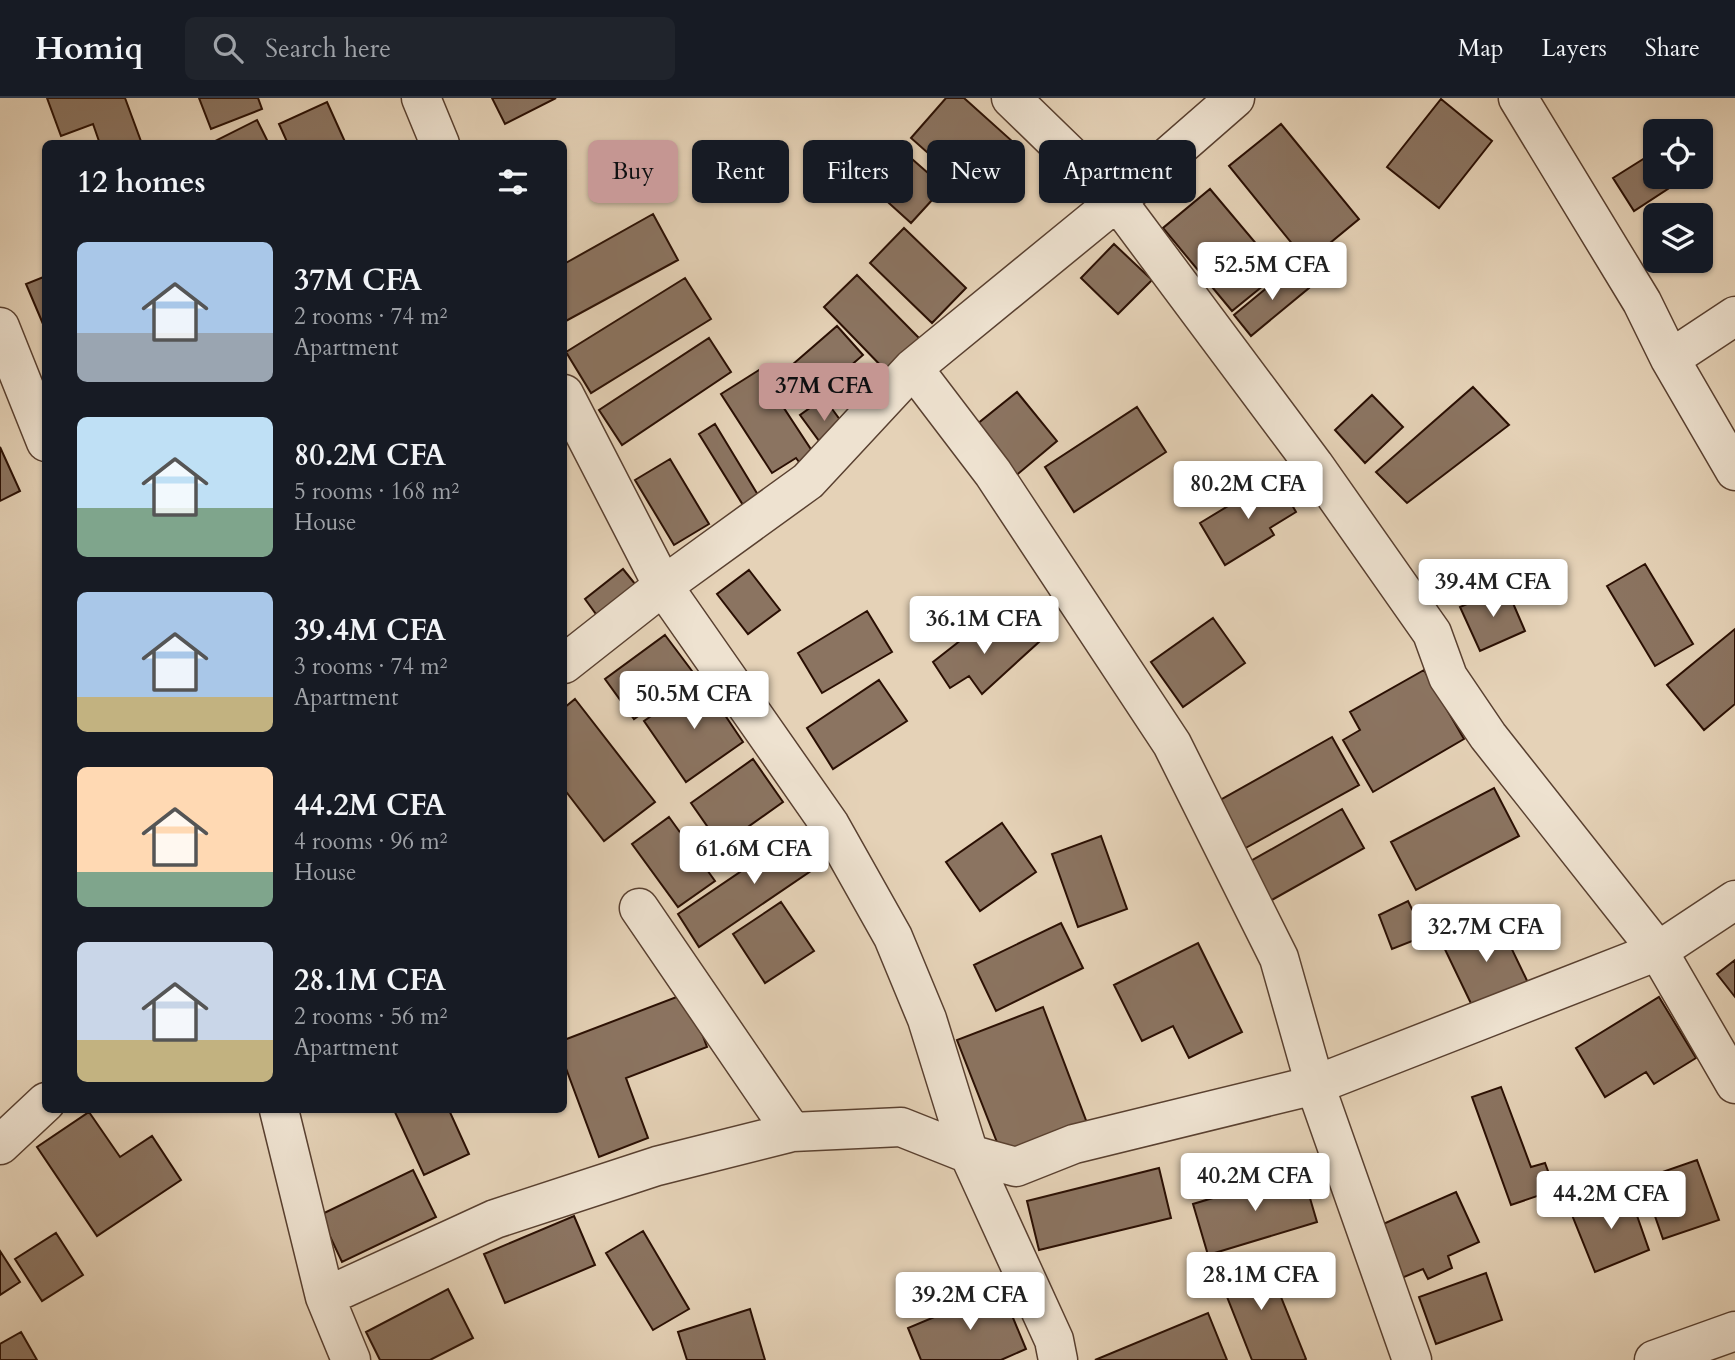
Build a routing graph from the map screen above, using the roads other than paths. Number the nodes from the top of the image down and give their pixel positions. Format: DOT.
graph roads {
  1 [pos="421,98"];
  2 [pos="1011,98"];
  3 [pos="1235,98"];
  4 [pos="1518,98"];
  5 [pos="438,140"];
  6 [pos="1054,140"];
  7 [pos="1186,140"];
  8 [pos="1114,203"];
  9 [pos="1118,203"];
  10 [pos="1735,316"];
  11 [pos="0,327"];
  12 [pos="1670,359"];
  13 [pos="913,368"];
  14 [pos="23,393"];
  15 [pos="567,400"];
  16 [pos="42,433"];
  17 [pos="1735,471"];
  18 [pos="663,586"];
  19 [pos="567,662"];
  20 [pos="1735,900"];
  21 [pos="639,908"];
  22 [pos="1658,951"];
  23 [pos="1735,1084"];
  24 [pos="1315,1085"];
  25 [pos="42,1106"];
  26 [pos="280,1113"];
  27 [pos="792,1132"];
  28 [pos="0,1145"];
  29 [pos="969,1154"];
  30 [pos="325,1297"];
  31 [pos="1735,1331"];
  32 [pos="351,1360"];
  33 [pos="1058,1360"];
  34 [pos="1412,1360"];
  35 [pos="1654,1360"];
  1 -- 5 [label="street"];
  2 -- 6 [label="street"];
  3 -- 7 [label="street"];
  4 -- 12 [label="street"];
  8 -- 13 [label="street"];
  9 -- 22 [label="street"];
  10 -- 12 [label="street"];
  11 -- 14 [label="street"];
  12 -- 17 [label="street"];
  13 -- 18 [label="street"];
  13 -- 24 [label="street"];
  14 -- 16 [label="street"];
  15 -- 18 [label="street"];
  18 -- 19 [label="street"];
  18 -- 29 [label="street"];
  20 -- 22 [label="street"];
  21 -- 27 [label="street"];
  22 -- 23 [label="street"];
  22 -- 24 [label="street"];
  24 -- 29 [label="street"];
  24 -- 34 [label="street"];
  25 -- 28 [label="street"];
  26 -- 30 [label="street"];
  27 -- 29 [label="street"];
  27 -- 30 [label="street"];
  29 -- 33 [label="street"];
  30 -- 32 [label="street"];
  31 -- 35 [label="street"];
}
